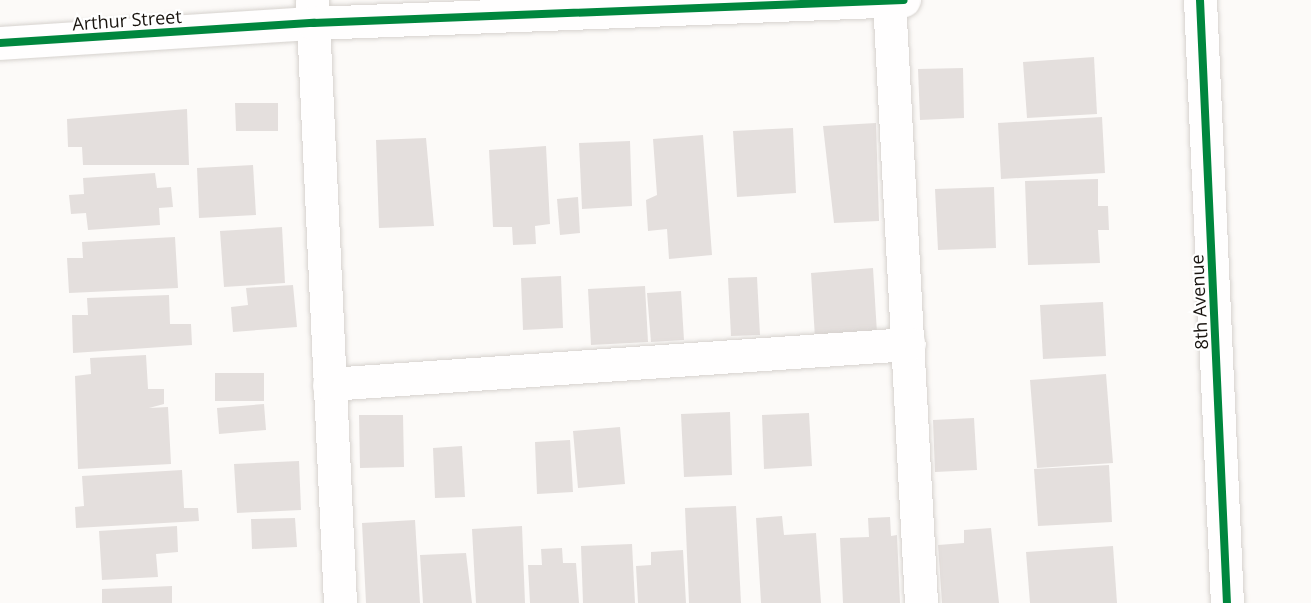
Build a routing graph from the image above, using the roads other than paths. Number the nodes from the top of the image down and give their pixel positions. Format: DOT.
graph roads {
  1 [pos="889,0"];
  2 [pos="904,0"];
  3 [pos="1200,0"];
  4 [pos="312,12"];
  5 [pos="0,43"];
  6 [pos="909,344"];
  7 [pos="328,384"];
  8 [pos="340,603"];
  9 [pos="921,603"];
  10 [pos="1227,603"];
  1 -- 2 [label="street, Arthur Street"];
  1 -- 4 [label="street, Arthur Street"];
  1 -- 6 [label="street"];
  3 -- 10 [label="street, 8th Avenue"];
  4 -- 5 [label="street, Arthur Street"];
  4 -- 7 [label="street"];
  6 -- 7 [label="street"];
  6 -- 9 [label="street"];
  7 -- 8 [label="street"];
}
